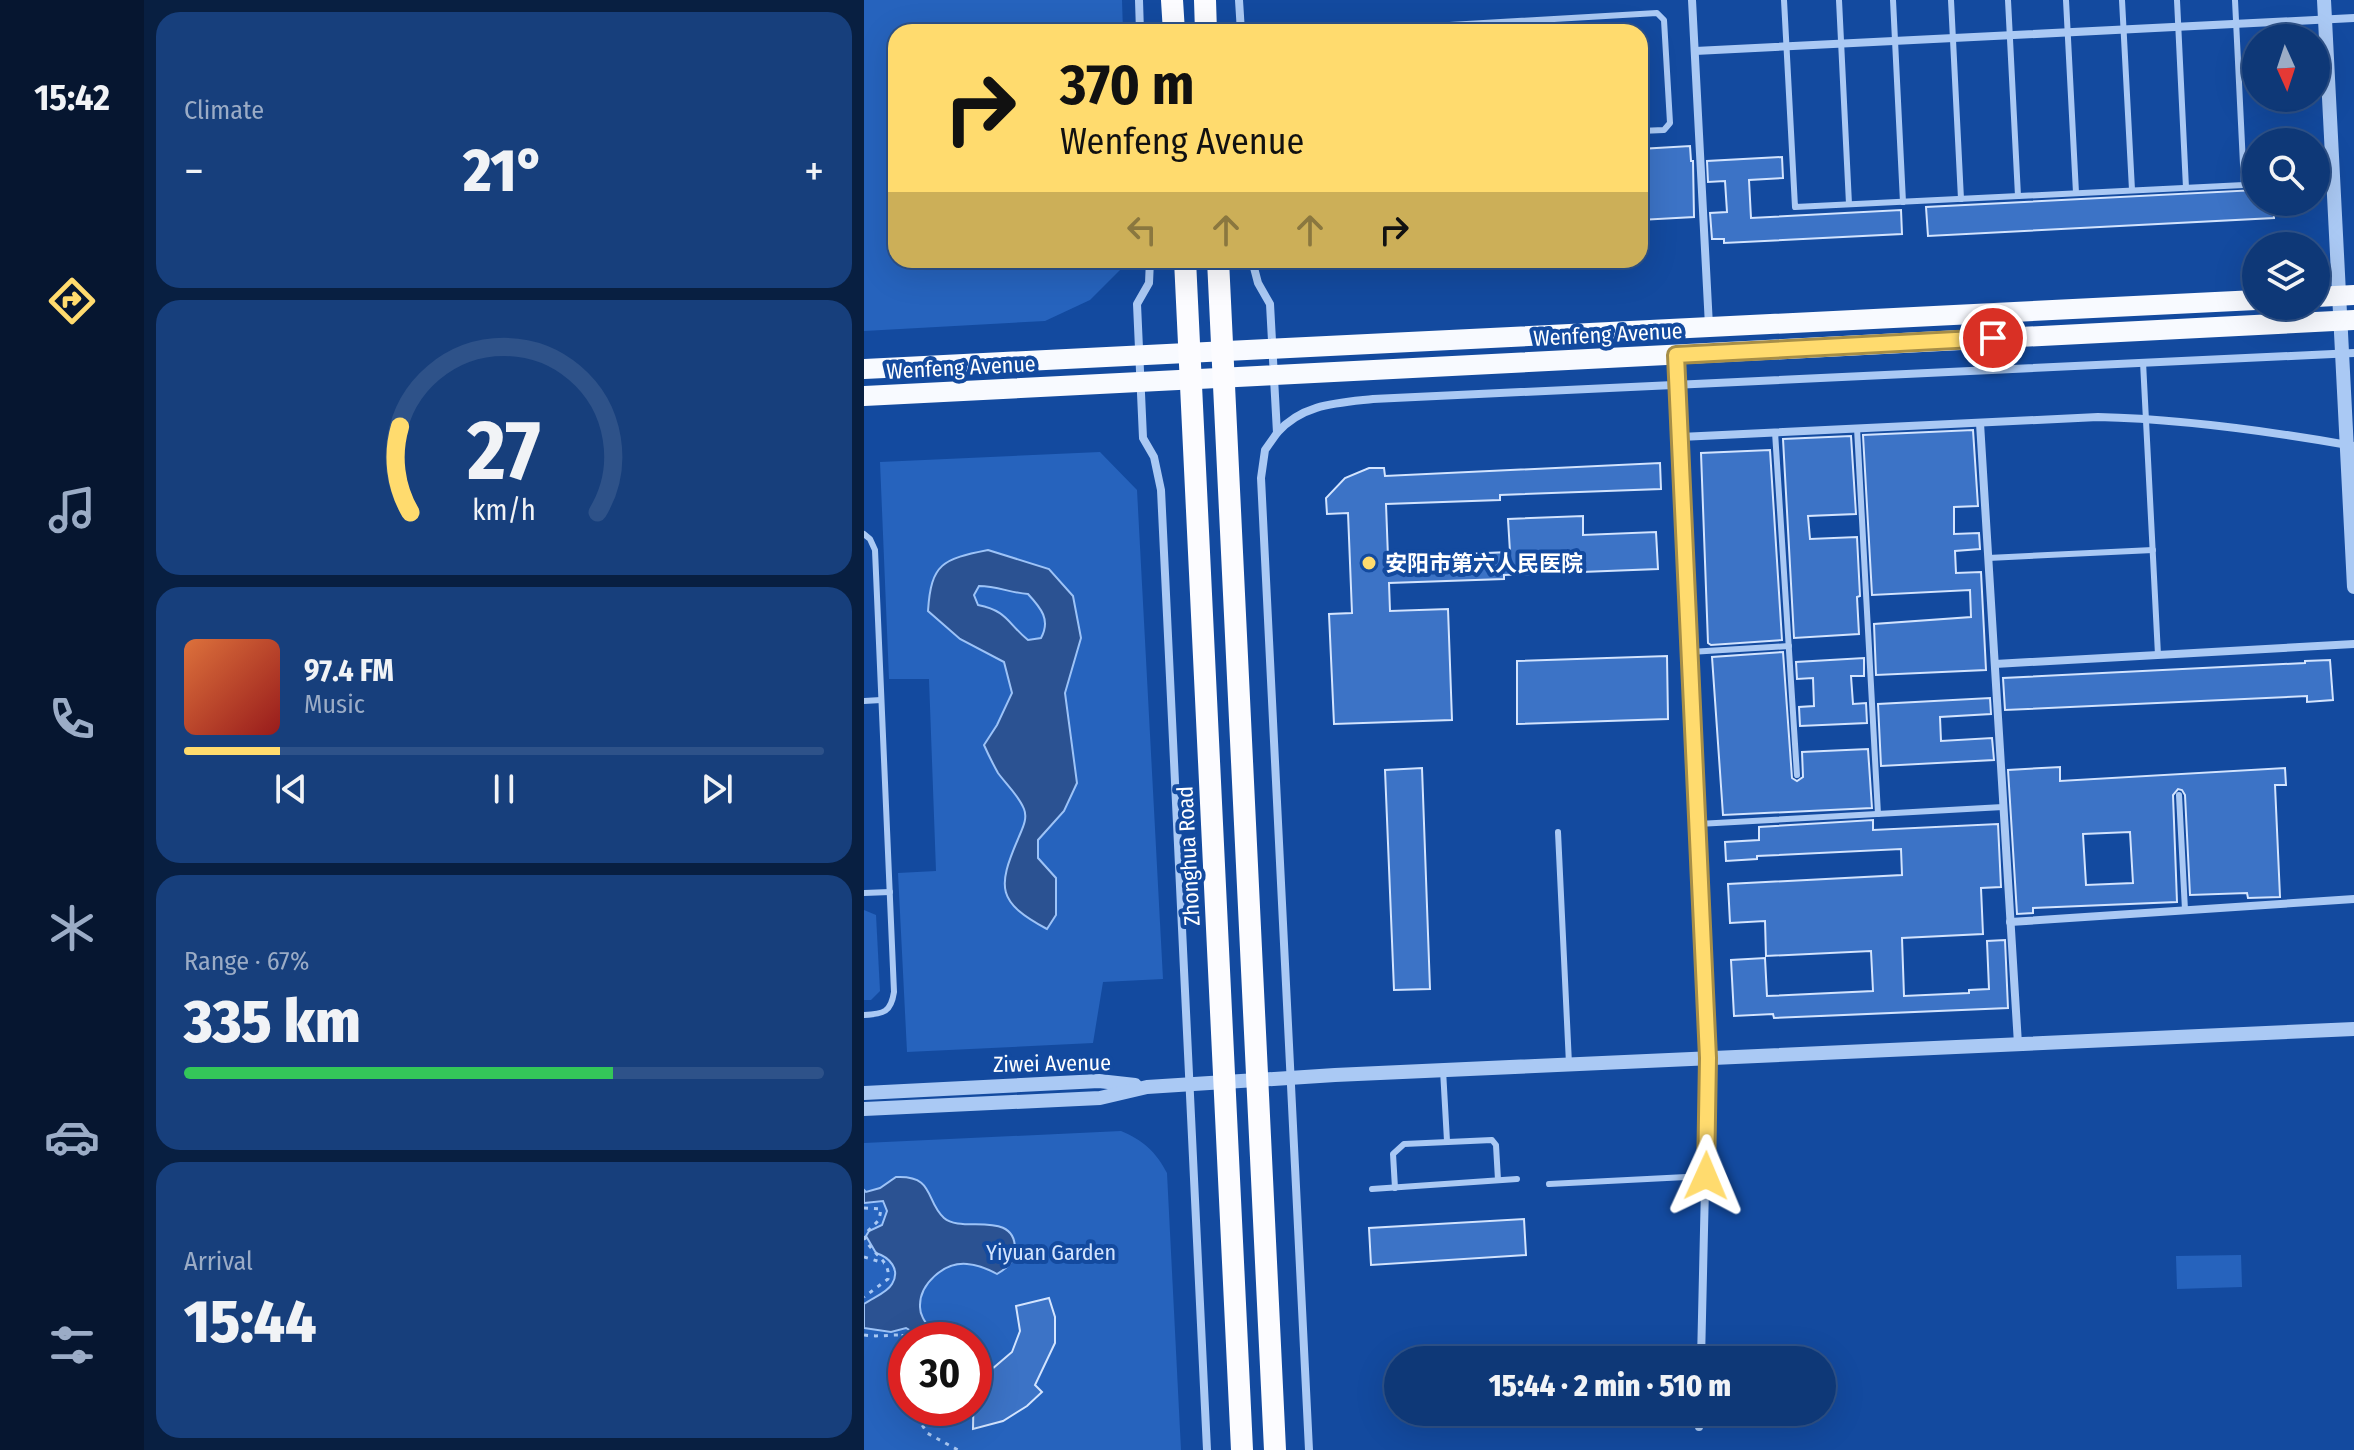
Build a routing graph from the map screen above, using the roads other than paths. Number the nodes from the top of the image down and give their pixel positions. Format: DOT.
graph roads {
  1 [pos="1139,0"];
  2 [pos="1172,0"];
  3 [pos="1205,0"];
  4 [pos="1239,0"];
  5 [pos="1692,0"];
  6 [pos="1784,0"];
  7 [pos="1839,0"];
  8 [pos="1893,0"];
  9 [pos="1951,0"];
  10 [pos="2008,0"];
  11 [pos="2066,0"];
  12 [pos="2122,0"];
  13 [pos="2177,0"];
  14 [pos="2235,0"];
  15 [pos="2324,0"];
  16 [pos="2354,18"];
  17 [pos="2325,20"];
  18 [pos="1520,21"];
  19 [pos="1140,24"];
  20 [pos="1174,24"];
  21 [pos="1206,24"];
  22 [pos="1240,24"];
  23 [pos="1468,24"];
  24 [pos="1520,24"];
  25 [pos="2236,24"];
  26 [pos="2178,27"];
  27 [pos="2124,30"];
  28 [pos="2068,33"];
  29 [pos="2010,36"];
  30 [pos="1953,38"];
  31 [pos="1895,41"];
  32 [pos="1841,44"];
  33 [pos="1787,47"];
  34 [pos="1695,51"];
  35 [pos="1648,131"];
  36 [pos="2186,188"];
  37 [pos="2132,190"];
  38 [pos="2076,193"];
  39 [pos="2018,196"];
  40 [pos="1961,199"];
  41 [pos="1903,202"];
  42 [pos="1849,204"];
  43 [pos="1150,268"];
  44 [pos="1185,268"];
  45 [pos="1218,268"];
  46 [pos="1254,268"];
  47 [pos="2347,296"];
  48 [pos="2242,301"];
  49 [pos="2347,320"];
  50 [pos="1709,327"];
  51 [pos="1272,349"];
  52 [pos="1222,351"];
  53 [pos="1189,353"];
  54 [pos="2348,354"];
  55 [pos="1139,355"];
  56 [pos="1676,355"];
  57 [pos="2143,362"];
  58 [pos="864,369"];
  59 [pos="1274,375"];
  60 [pos="1223,378"];
  61 [pos="1191,379"];
  62 [pos="1141,382"];
  63 [pos="1678,385"];
  64 [pos="864,396"];
  65 [pos="2146,418"];
  66 [pos="1980,423"];
  67 [pos="1857,428"];
  68 [pos="1775,432"];
  69 [pos="1277,433"];
  70 [pos="1680,437"];
  71 [pos="2350,445"];
  72 [pos="864,534"];
  73 [pos="2153,550"];
  74 [pos="1988,558"];
  75 [pos="2354,587"];
  76 [pos="2354,644"];
  77 [pos="1789,646"];
  78 [pos="1690,652"];
  79 [pos="2158,655"];
  80 [pos="1995,664"];
  81 [pos="881,700"];
  82 [pos="864,701"];
  83 [pos="1797,775"];
  84 [pos="2179,795"];
  85 [pos="2003,807"];
  86 [pos="1878,814"];
  87 [pos="1698,824"];
  88 [pos="1558,832"];
  89 [pos="890,892"];
  90 [pos="864,893"];
  91 [pos="2354,899"];
  92 [pos="2185,910"];
  93 [pos="2010,922"];
  94 [pos="864,1015"];
  95 [pos="2354,1029"];
  96 [pos="2018,1044"];
  97 [pos="1708,1058"];
  98 [pos="1569,1064"];
  99 [pos="1443,1070"];
  100 [pos="1291,1078"];
  101 [pos="1257,1080"];
  102 [pos="1224,1082"];
  103 [pos="1190,1084"];
  104 [pos="1147,1087"];
  105 [pos="864,1093"];
  106 [pos="864,1109"];
  107 [pos="1447,1141"];
  108 [pos="1706,1176"];
  109 [pos="1517,1179"];
  110 [pos="1498,1180"];
  111 [pos="1549,1184"];
  112 [pos="1395,1188"];
  113 [pos="1372,1189"];
  114 [pos="1701,1346"];
  115 [pos="1207,1450"];
  116 [pos="1242,1450"];
  117 [pos="1275,1450"];
  118 [pos="1309,1450"];
  1 -- 19 [label="street"];
  2 -- 20 [label="highway"];
  3 -- 21 [label="highway"];
  4 -- 22 [label="street"];
  5 -- 34 [label="street"];
  6 -- 33 [label="lane"];
  7 -- 32 [label="lane"];
  8 -- 31 [label="lane"];
  9 -- 30 [label="lane"];
  10 -- 29 [label="lane"];
  11 -- 28 [label="lane"];
  12 -- 27 [label="lane"];
  13 -- 26 [label="lane"];
  14 -- 25 [label="lane"];
  15 -- 17 [label="street"];
  16 -- 17 [label="street"];
  17 -- 25 [label="street"];
  17 -- 47 [label="street"];
  18 -- 23 [label="lane"];
  18 -- 24 [label="lane"];
  18 -- 35 [label="lane"];
  25 -- 26 [label="street"];
  25 -- 36 [label="lane"];
  26 -- 27 [label="street"];
  26 -- 36 [label="lane"];
  27 -- 28 [label="street"];
  27 -- 37 [label="lane"];
  28 -- 29 [label="street"];
  28 -- 38 [label="lane"];
  29 -- 30 [label="street"];
  29 -- 39 [label="lane"];
  30 -- 31 [label="street"];
  30 -- 40 [label="lane"];
  31 -- 32 [label="street"];
  31 -- 41 [label="lane"];
  32 -- 33 [label="street"];
  32 -- 42 [label="lane"];
  33 -- 34 [label="street"];
  33 -- 42 [label="lane"];
  34 -- 50 [label="street"];
  36 -- 37 [label="lane"];
  37 -- 38 [label="lane"];
  38 -- 39 [label="lane"];
  39 -- 40 [label="lane"];
  40 -- 41 [label="lane"];
  41 -- 42 [label="lane"];
  43 -- 55 [label="street"];
  44 -- 53 [label="highway, Zhonghua Road"];
  45 -- 52 [label="highway"];
  46 -- 51 [label="street"];
  47 -- 49 [label="street"];
  48 -- 50 [label="main road, Wenfeng Avenue"];
  49 -- 54 [label="street"];
  49 -- 56 [label="main road, Wenfeng Avenue"];
  50 -- 51 [label="main road, Wenfeng Avenue"];
  51 -- 52 [label="main road, Wenfeng Avenue"];
  51 -- 59 [label="street"];
  52 -- 53 [label="main road, Wenfeng Avenue"];
  52 -- 60 [label="highway"];
  53 -- 55 [label="main road, Wenfeng Avenue"];
  53 -- 61 [label="highway, Zhonghua Road"];
  54 -- 57 [label="street"];
  54 -- 71 [label="street"];
  55 -- 58 [label="main road, Wenfeng Avenue"];
  55 -- 62 [label="street"];
  56 -- 59 [label="main road, Wenfeng Avenue"];
  56 -- 63 [label="street"];
  57 -- 63 [label="street"];
  57 -- 65 [label="lane"];
  59 -- 60 [label="main road, Wenfeng Avenue"];
  59 -- 69 [label="street"];
  60 -- 61 [label="main road, Wenfeng Avenue"];
  60 -- 101 [label="highway"];
  61 -- 62 [label="main road, Wenfeng Avenue"];
  61 -- 102 [label="highway, Zhonghua Road"];
  62 -- 64 [label="main road, Wenfeng Avenue"];
  62 -- 103 [label="street"];
  63 -- 69 [label="street"];
  63 -- 70 [label="street"];
  65 -- 66 [label="street"];
  65 -- 71 [label="street"];
  65 -- 73 [label="lane"];
  66 -- 67 [label="street"];
  66 -- 74 [label="street"];
  67 -- 68 [label="street"];
  67 -- 86 [label="lane"];
  68 -- 70 [label="street"];
  68 -- 77 [label="lane"];
  69 -- 100 [label="street"];
  70 -- 78 [label="street"];
  71 -- 75 [label="street"];
  72 -- 81 [label="lane"];
  73 -- 74 [label="lane"];
  73 -- 79 [label="lane"];
  74 -- 80 [label="street"];
  76 -- 79 [label="street"];
  77 -- 78 [label="lane"];
  77 -- 83 [label="lane"];
  78 -- 87 [label="street"];
  79 -- 80 [label="street"];
  80 -- 85 [label="street"];
  81 -- 82 [label="lane"];
  81 -- 89 [label="lane"];
  84 -- 92 [label="lane"];
  85 -- 86 [label="lane"];
  85 -- 93 [label="street"];
  86 -- 87 [label="lane"];
  87 -- 97 [label="street"];
  88 -- 98 [label="lane"];
  89 -- 90 [label="lane"];
  89 -- 94 [label="lane"];
  91 -- 92 [label="street"];
  92 -- 93 [label="street"];
  93 -- 96 [label="street"];
  95 -- 96 [label="street"];
  96 -- 97 [label="street"];
  97 -- 98 [label="street"];
  97 -- 108 [label="street"];
  98 -- 99 [label="street"];
  99 -- 100 [label="street"];
  99 -- 107 [label="lane"];
  100 -- 101 [label="street"];
  100 -- 118 [label="street"];
  101 -- 102 [label="street"];
  101 -- 117 [label="highway"];
  102 -- 103 [label="street"];
  102 -- 116 [label="highway, Zhonghua Road"];
  103 -- 104 [label="street"];
  103 -- 115 [label="street"];
  104 -- 105 [label="street, Ziwei Avenue"];
  104 -- 106 [label="street, Ziwei Avenue"];
  107 -- 110 [label="lane"];
  107 -- 112 [label="lane"];
  108 -- 111 [label="lane"];
  108 -- 114 [label="street"];
  109 -- 110 [label="lane"];
  110 -- 112 [label="lane"];
  112 -- 113 [label="lane"];
}
